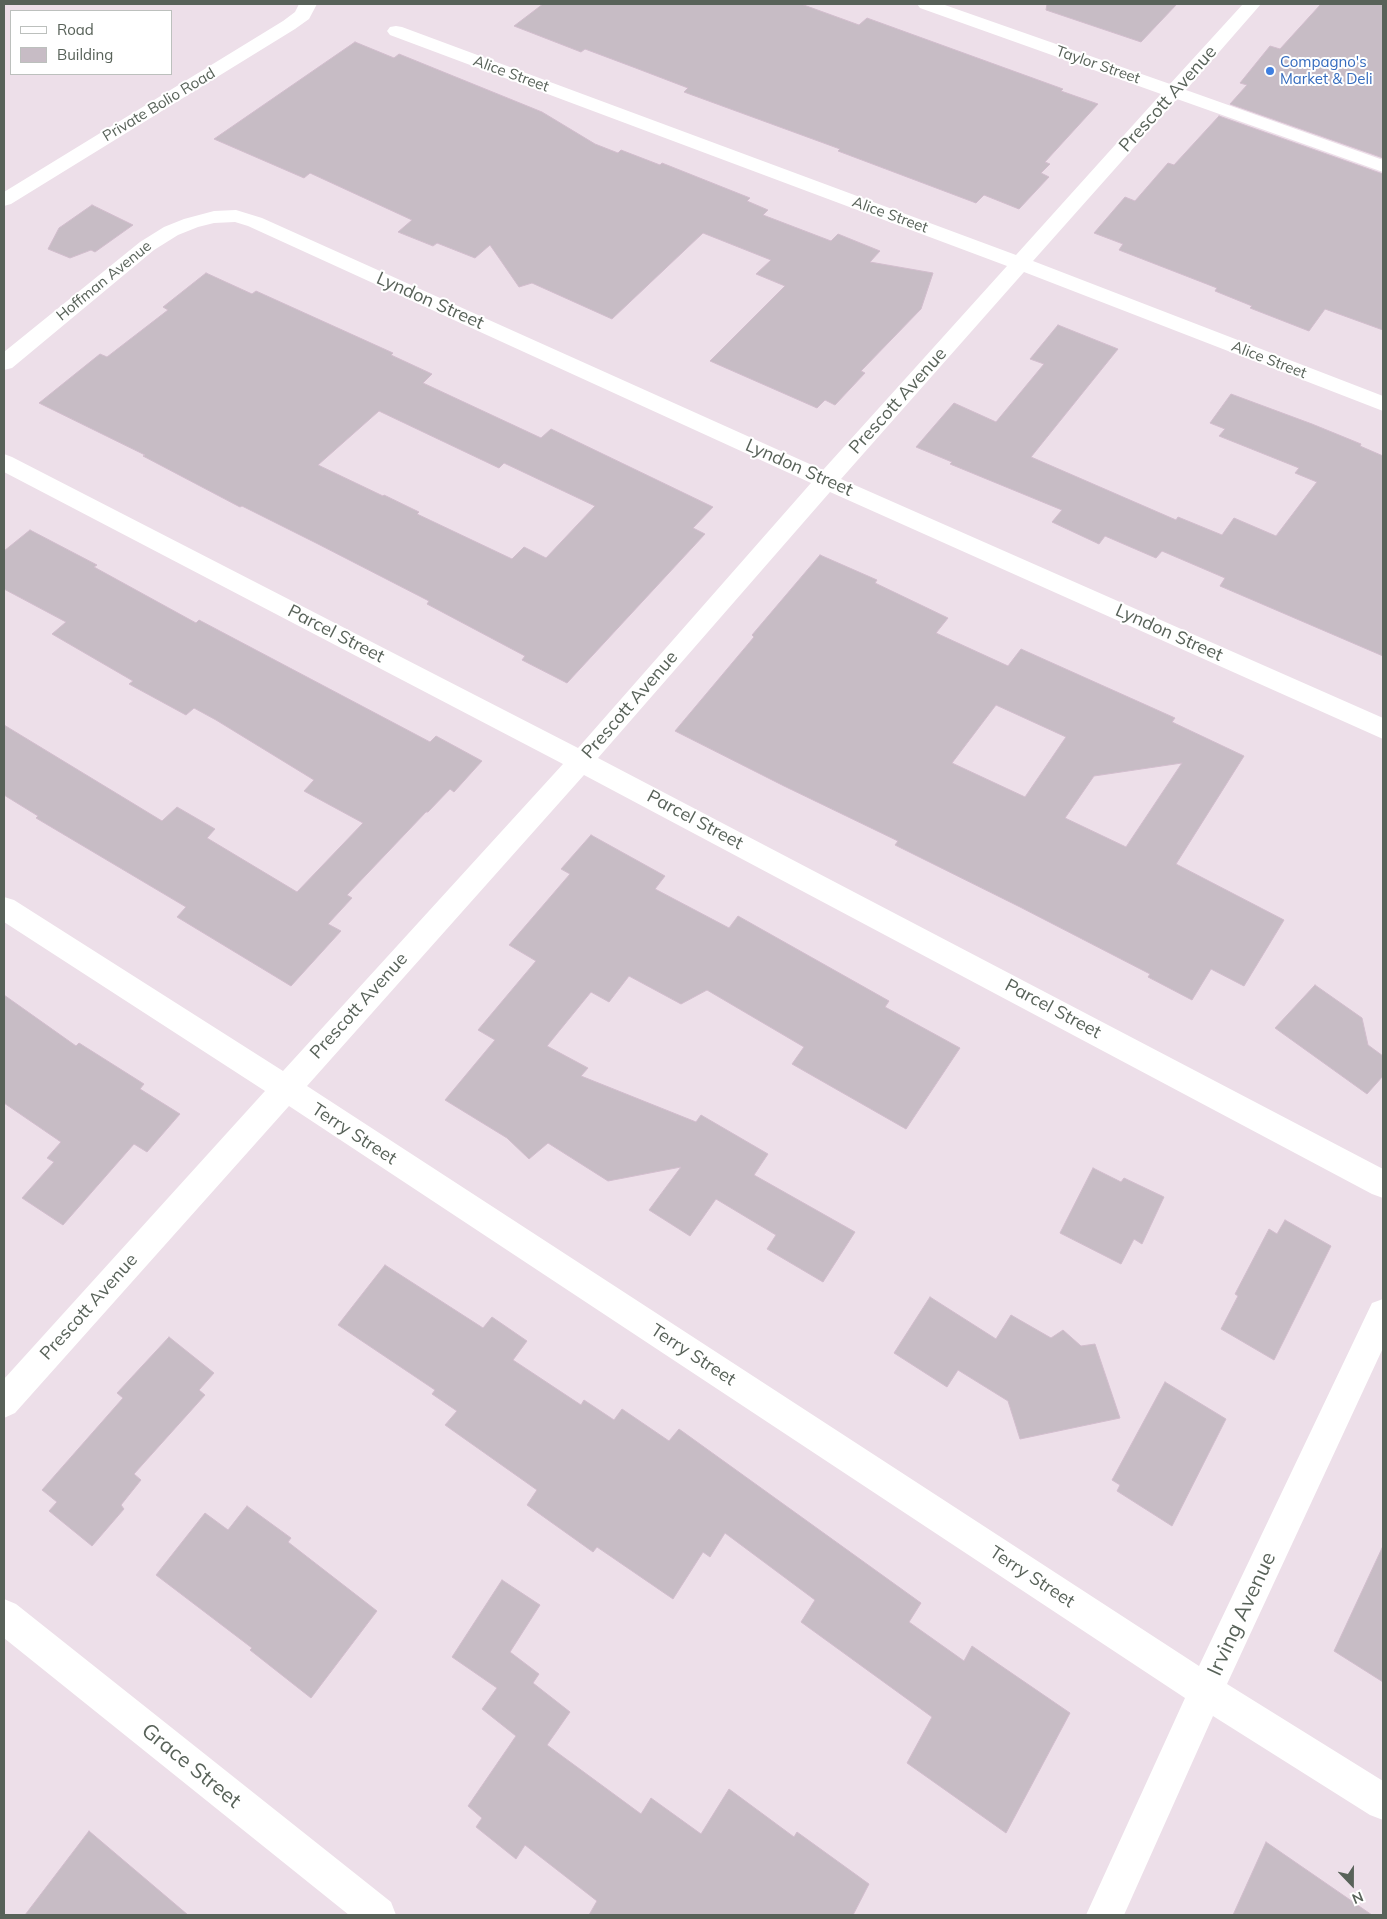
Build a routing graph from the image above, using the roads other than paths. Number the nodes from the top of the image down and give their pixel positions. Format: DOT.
graph roads {
  1 [pos="308,4"];
  2 [pos="926,4"];
  3 [pos="1252,4"];
  4 [pos="396,31"];
  5 [pos="1173,91"];
  6 [pos="1383,166"];
  7 [pos="4,200"];
  8 [pos="214,217"];
  9 [pos="1021,264"];
  10 [pos="4,363"];
  11 [pos="1383,404"];
  12 [pos="4,462"];
  13 [pos="826,481"];
  14 [pos="1383,729"];
  15 [pos="581,760"];
  16 [pos="4,908"];
  17 [pos="285,1088"];
  18 [pos="1383,1184"];
  19 [pos="1383,1314"];
  20 [pos="4,1402"];
  21 [pos="4,1616"];
  22 [pos="1206,1690"];
  23 [pos="1383,1802"];
  24 [pos="378,1915"];
  25 [pos="1105,1915"];
  1 -- 7 [label="street, Private Bolio Road"];
  2 -- 5 [label="street, Taylor Street"];
  3 -- 5 [label="street, Prescott Avenue"];
  4 -- 9 [label="street, Alice Street"];
  5 -- 6 [label="street, Taylor Street"];
  5 -- 9 [label="street, Prescott Avenue"];
  8 -- 10 [label="street, Hoffman Avenue"];
  8 -- 13 [label="street, Lyndon Street"];
  9 -- 11 [label="street, Alice Street"];
  9 -- 13 [label="street, Prescott Avenue"];
  12 -- 15 [label="street, Parcel Street"];
  13 -- 14 [label="street, Lyndon Street"];
  13 -- 15 [label="street, Prescott Avenue"];
  15 -- 17 [label="street, Prescott Avenue"];
  15 -- 18 [label="street, Parcel Street"];
  16 -- 17 [label="street, Terry Street"];
  17 -- 20 [label="street, Prescott Avenue"];
  17 -- 22 [label="street, Terry Street"];
  19 -- 22 [label="street, Irving Avenue"];
  21 -- 24 [label="street, Grace Street"];
  22 -- 23 [label="street, Terry Street"];
  22 -- 25 [label="street, Irving Avenue"];
}
